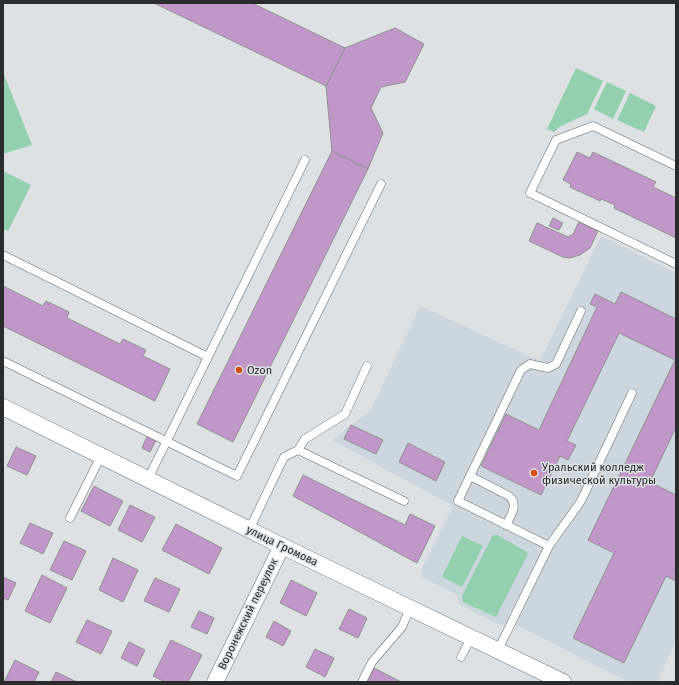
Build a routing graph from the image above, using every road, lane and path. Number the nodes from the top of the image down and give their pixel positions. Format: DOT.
graph roads {
  1 [pos="305,160"];
  2 [pos="676,166"];
  3 [pos="381,184"];
  4 [pos="3,255"];
  5 [pos="676,264"];
  6 [pos="581,311"];
  7 [pos="208,357"];
  8 [pos="3,362"];
  9 [pos="367,366"];
  10 [pos="632,394"];
  11 [pos="3,407"];
  12 [pos="167,441"];
  13 [pos="298,450"];
  14 [pos="101,456"];
  15 [pos="470,476"];
  16 [pos="148,479"];
  17 [pos="404,501"];
  18 [pos="70,518"];
  19 [pos="506,525"];
  20 [pos="249,530"];
  21 [pos="282,546"];
  22 [pos="549,546"];
  23 [pos="410,608"];
  24 [pos="472,638"];
  25 [pos="498,650"];
  26 [pos="461,657"];
  27 [pos="215,682"];
  28 [pos="362,682"];
  29 [pos="563,682"];
  1 -- 7 [label="lane"];
  2 -- 5 [label="lane"];
  3 -- 12 [label="lane"];
  4 -- 7 [label="lane"];
  6 -- 15 [label="lane"];
  7 -- 12 [label="lane"];
  8 -- 12 [label="lane"];
  9 -- 13 [label="lane"];
  10 -- 22 [label="lane"];
  11 -- 14 [label="street, улица Громова"];
  12 -- 16 [label="lane"];
  13 -- 17 [label="lane"];
  13 -- 20 [label="lane"];
  14 -- 16 [label="street, улица Громова"];
  14 -- 18 [label="lane"];
  15 -- 19 [label="lane"];
  15 -- 19 [label="lane"];
  16 -- 20 [label="street, улица Громова"];
  19 -- 22 [label="lane"];
  20 -- 21 [label="street, улица Громова"];
  21 -- 23 [label="street, улица Громова"];
  21 -- 27 [label="street, Воронежский переулок"];
  22 -- 25 [label="lane"];
  23 -- 24 [label="street, улица Громова"];
  23 -- 28 [label="lane"];
  24 -- 25 [label="street, улица Громова"];
  24 -- 26 [label="lane"];
  25 -- 29 [label="street, улица Громова"];
}
